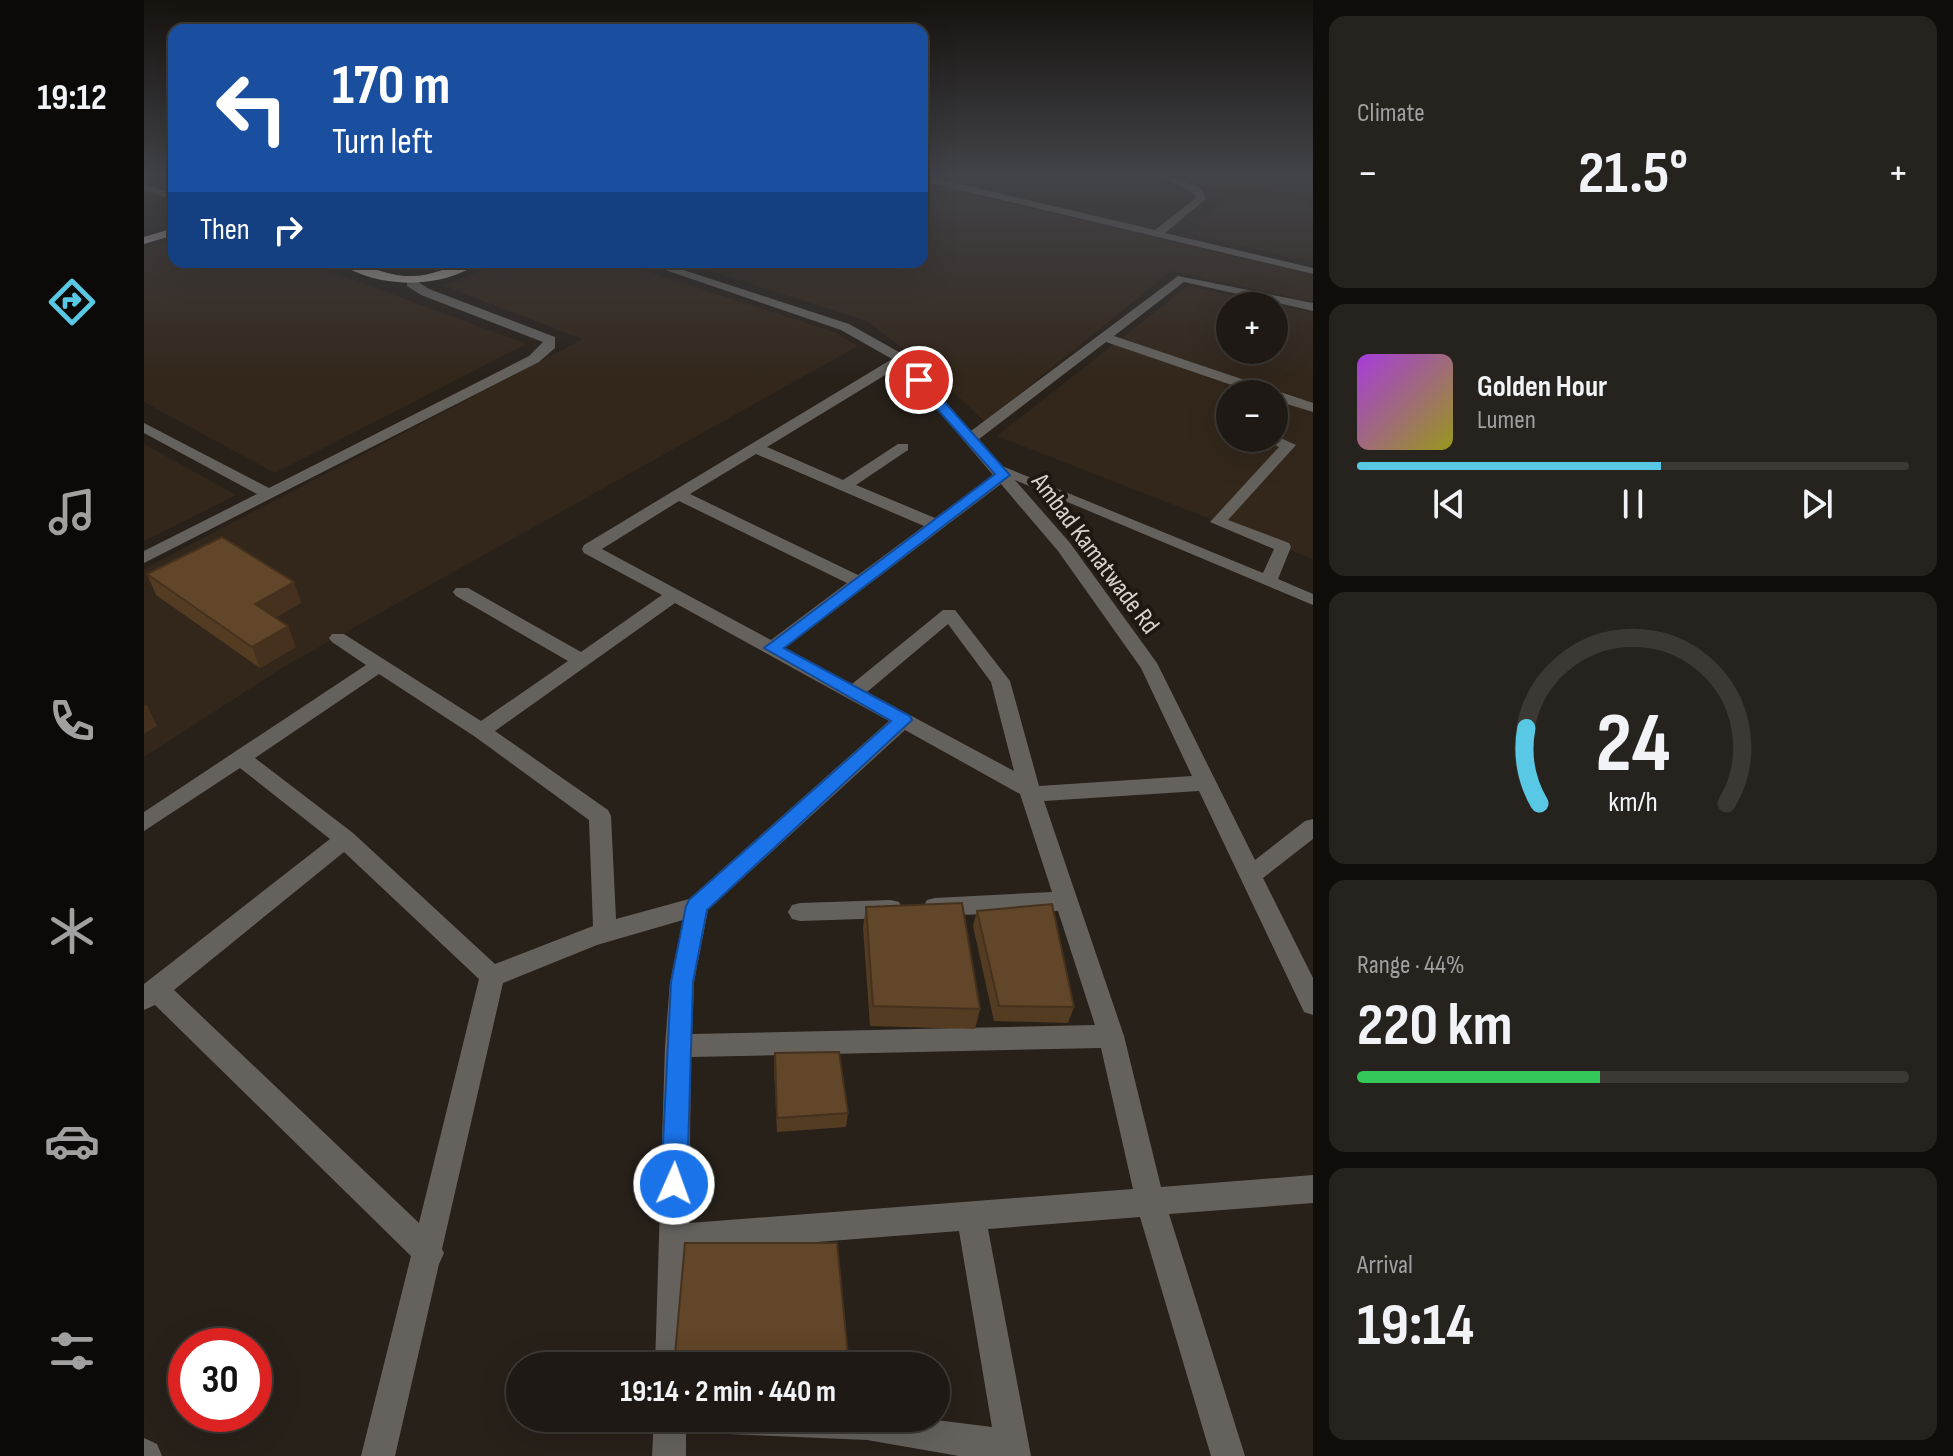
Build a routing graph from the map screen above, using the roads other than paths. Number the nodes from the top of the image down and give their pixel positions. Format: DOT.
graph roads {
  1 [pos="1195,243"];
  2 [pos="360,268"];
  3 [pos="460,268"];
  4 [pos="666,268"];
  5 [pos="1313,271"];
  6 [pos="411,283"];
  7 [pos="1313,307"];
  8 [pos="1104,337"];
  9 [pos="901,359"];
  10 [pos="1228,380"];
  11 [pos="1288,400"];
  12 [pos="1313,408"];
  13 [pos="144,427"];
  14 [pos="970,439"];
  15 [pos="903,447"];
  16 [pos="755,448"];
  17 [pos="1283,452"];
  18 [pos="998,470"];
  19 [pos="844,486"];
  20 [pos="268,494"];
  21 [pos="679,495"];
  22 [pos="936,525"];
  23 [pos="144,558"];
  24 [pos="1268,581"];
  25 [pos="860,583"];
  26 [pos="462,592"];
  27 [pos="674,595"];
  28 [pos="1313,600"];
  29 [pos="338,638"];
  30 [pos="772,648"];
  31 [pos="581,660"];
  32 [pos="379,665"];
  33 [pos="854,693"];
  34 [pos="903,720"];
  35 [pos="481,731"];
  36 [pos="240,757"];
  37 [pos="1206,783"];
  38 [pos="1030,792"];
  39 [pos="144,823"];
  40 [pos="1313,827"];
  41 [pos="345,839"];
  42 [pos="1251,875"];
  43 [pos="1066,901"];
  44 [pos="697,906"];
  45 [pos="800,912"];
  46 [pos="605,933"];
  47 [pos="492,976"];
  48 [pos="150,994"];
  49 [pos="1313,1004"];
  50 [pos="1111,1036"];
  51 [pos="678,1046"];
  52 [pos="1313,1189"];
  53 [pos="1150,1201"];
  54 [pos="971,1215"];
  55 [pos="672,1239"];
  56 [pos="429,1253"];
  57 [pos="671,1352"];
  58 [pos="670,1432"];
  59 [pos="908,1432"];
  60 [pos="1013,1451"];
  61 [pos="378,1456"];
  62 [pos="669,1456"];
  63 [pos="1228,1456"];
  1 -- 5 [label="street"];
  2 -- 6 [label="main road"];
  3 -- 6 [label="main road"];
  4 -- 9 [label="street, Ambad Kamatwade Rd"];
  6 -- 20 [label="street"];
  7 -- 8 [label="street"];
  8 -- 10 [label="street"];
  8 -- 14 [label="street"];
  9 -- 14 [label="street, Ambad Kamatwade Rd"];
  9 -- 16 [label="street"];
  11 -- 12 [label="street"];
  13 -- 20 [label="street"];
  14 -- 18 [label="street, Ambad Kamatwade Rd"];
  15 -- 19 [label="street"];
  16 -- 19 [label="street"];
  16 -- 21 [label="street"];
  17 -- 24 [label="street"];
  18 -- 22 [label="street"];
  18 -- 24 [label="street"];
  18 -- 37 [label="street, Ambad Kamatwade Rd"];
  19 -- 22 [label="street"];
  20 -- 23 [label="street"];
  21 -- 25 [label="street"];
  21 -- 27 [label="street"];
  22 -- 25 [label="street"];
  24 -- 28 [label="street"];
  25 -- 30 [label="street"];
  26 -- 31 [label="street"];
  27 -- 30 [label="street"];
  27 -- 31 [label="street"];
  29 -- 32 [label="street"];
  30 -- 33 [label="street"];
  31 -- 35 [label="street"];
  32 -- 35 [label="street"];
  32 -- 36 [label="street"];
  33 -- 34 [label="street"];
  33 -- 38 [label="street"];
  34 -- 38 [label="street"];
  34 -- 44 [label="street"];
  35 -- 46 [label="street"];
  36 -- 39 [label="street"];
  36 -- 41 [label="street"];
  37 -- 38 [label="street"];
  37 -- 42 [label="street, Ambad Kamatwade Rd"];
  38 -- 43 [label="street"];
  40 -- 42 [label="street"];
  41 -- 47 [label="street"];
  41 -- 48 [label="street"];
  42 -- 49 [label="street, Ambad Kamatwade Rd"];
  43 -- 45 [label="street"];
  43 -- 50 [label="street"];
  44 -- 46 [label="street"];
  44 -- 51 [label="street"];
  46 -- 47 [label="street"];
  47 -- 56 [label="street"];
  48 -- 56 [label="street"];
  50 -- 51 [label="street"];
  50 -- 53 [label="street"];
  51 -- 55 [label="street"];
  52 -- 53 [label="street"];
  53 -- 54 [label="street"];
  53 -- 63 [label="street"];
  54 -- 55 [label="street"];
  54 -- 60 [label="street"];
  55 -- 57 [label="street"];
  56 -- 61 [label="street"];
  58 -- 62 [label="street"];
  59 -- 60 [label="street"];
}
